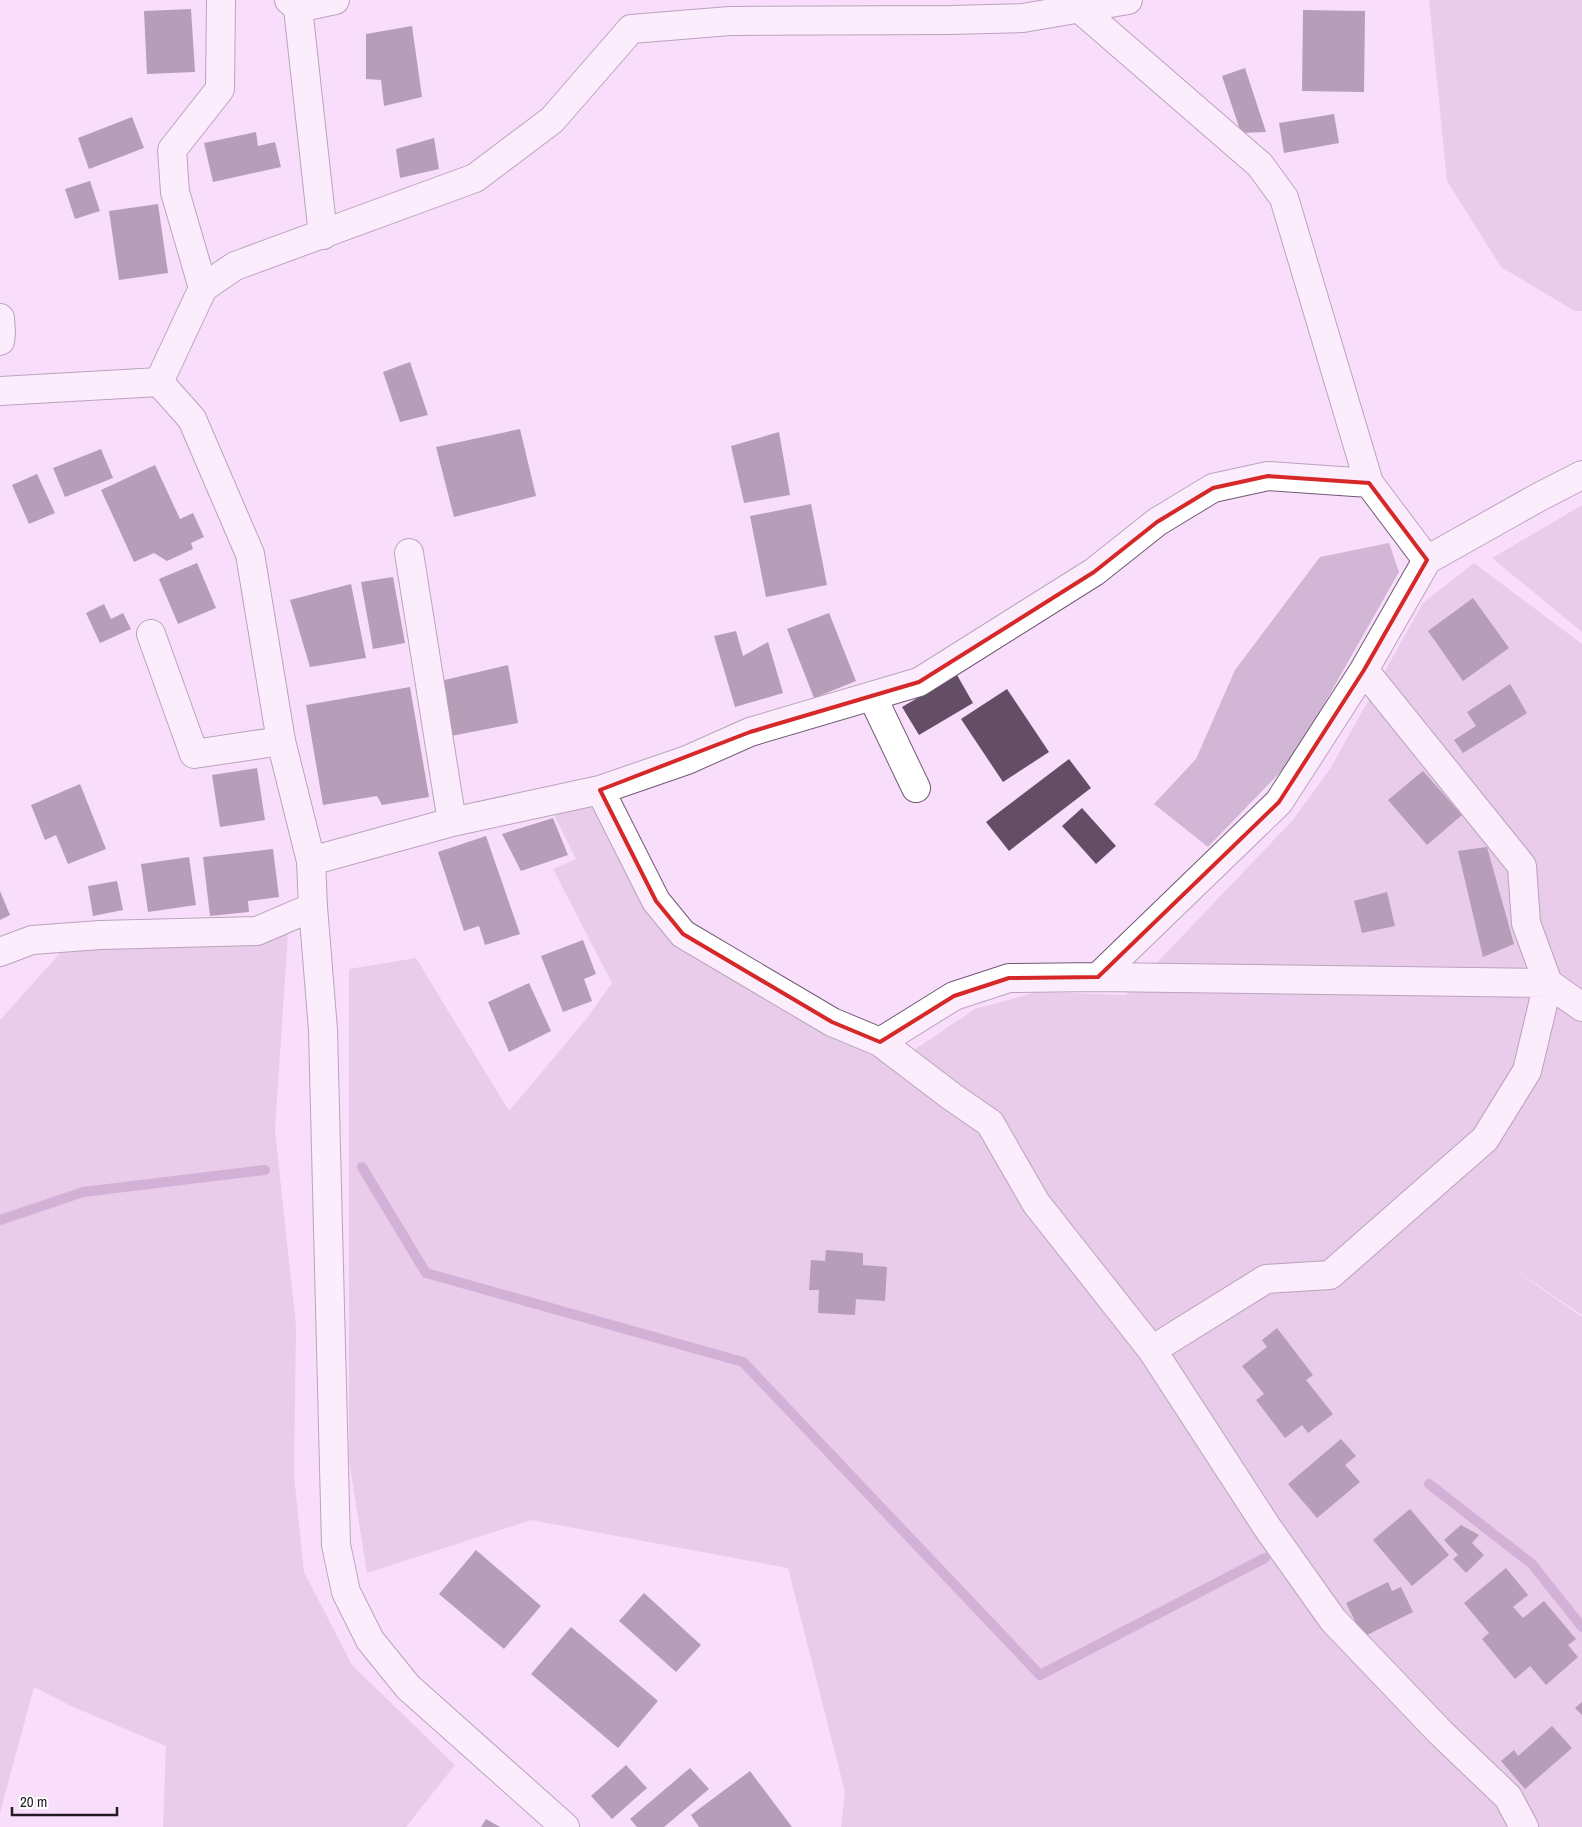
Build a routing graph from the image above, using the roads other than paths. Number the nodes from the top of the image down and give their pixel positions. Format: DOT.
graph roads {
  1 [pos="222,0"];
  2 [pos="335,0"];
  3 [pos="1128,0"];
  4 [pos="293,4"];
  5 [pos="1080,9"];
  6 [pos="323,235"];
  7 [pos="203,288"];
  8 [pos="0,318"];
  9 [pos="0,341"];
  10 [pos="159,382"];
  11 [pos="0,391"];
  12 [pos="1582,475"];
  13 [pos="1369,483"];
  14 [pos="409,553"];
  15 [pos="1427,560"];
  16 [pos="151,634"];
  17 [pos="1364,670"];
  18 [pos="872,696"];
  19 [pos="281,741"];
  20 [pos="916,788"];
  21 [pos="600,790"];
  22 [pos="452,822"];
  23 [pos="311,860"];
  24 [pos="313,907"];
  25 [pos="0,952"];
  26 [pos="1098,977"];
  27 [pos="1548,983"];
  28 [pos="1582,1007"];
  29 [pos="880,1042"];
  30 [pos="1152,1350"];
  31 [pos="565,1827"];
  32 [pos="1524,1827"];
  1 -- 7 [label="street"];
  2 -- 4 [label="street"];
  3 -- 5 [label="street"];
  4 -- 6 [label="street"];
  5 -- 6 [label="street"];
  5 -- 13 [label="street"];
  6 -- 7 [label="street"];
  7 -- 10 [label="street"];
  8 -- 9 [label="street"];
  10 -- 11 [label="street"];
  10 -- 19 [label="street"];
  12 -- 15 [label="street"];
  13 -- 15 [label="street"];
  13 -- 18 [label="street"];
  14 -- 22 [label="street"];
  15 -- 17 [label="street"];
  16 -- 19 [label="street"];
  17 -- 26 [label="street"];
  17 -- 27 [label="street"];
  18 -- 20 [label="street"];
  18 -- 21 [label="street"];
  19 -- 23 [label="street"];
  21 -- 22 [label="street"];
  21 -- 29 [label="street"];
  22 -- 23 [label="street"];
  23 -- 24 [label="street"];
  24 -- 25 [label="street"];
  24 -- 31 [label="street"];
  26 -- 27 [label="street"];
  26 -- 29 [label="street"];
  27 -- 28 [label="street"];
  27 -- 30 [label="street"];
  29 -- 30 [label="street"];
  30 -- 32 [label="street"];
}
